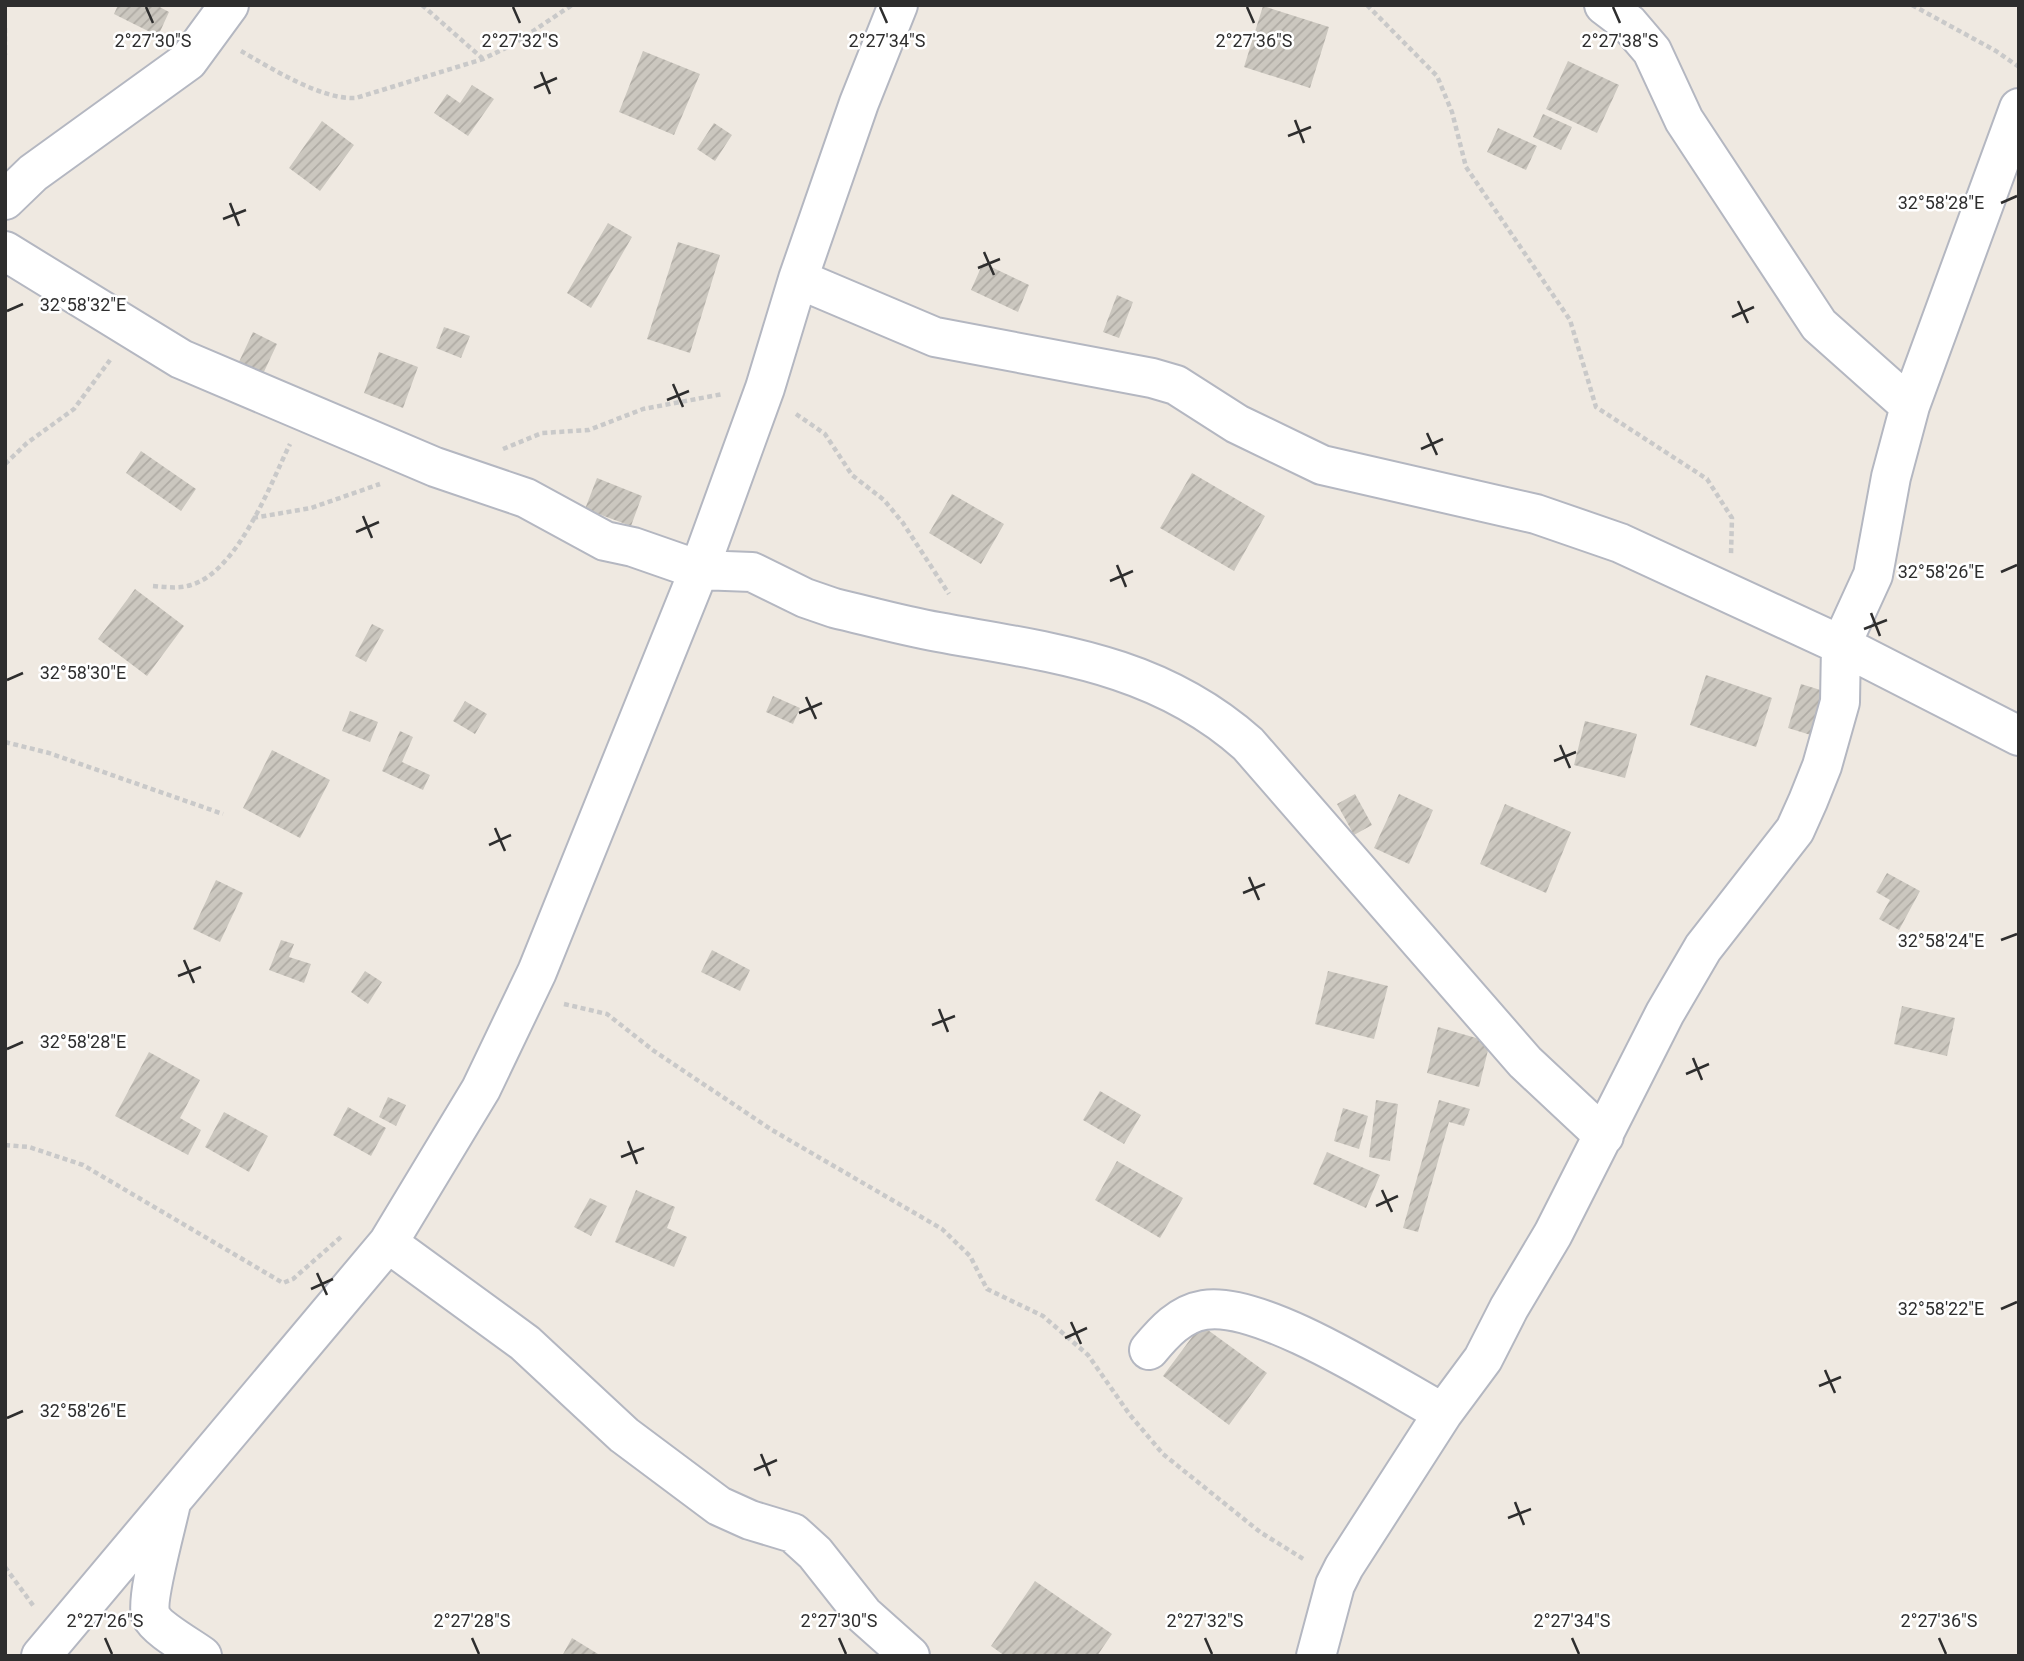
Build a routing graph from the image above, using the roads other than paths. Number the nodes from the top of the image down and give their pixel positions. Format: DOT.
graph roads {
  1 [pos="898,5"];
  2 [pos="1604,5"];
  3 [pos="219,19"];
  4 [pos="2019,107"];
  5 [pos="5,200"];
  6 [pos="5,251"];
  7 [pos="799,279"];
  8 [pos="1910,406"];
  9 [pos="699,570"];
  10 [pos="1841,645"];
  11 [pos="2019,736"];
  12 [pos="1604,1136"];
  13 [pos="388,1243"];
  14 [pos="1149,1350"];
  15 [pos="1443,1413"];
  16 [pos="172,1498"];
  17 [pos="49,1646"];
  18 [pos="202,1656"];
  19 [pos="910,1656"];
  20 [pos="1316,1656"];
  1 -- 7 [label="street"];
  2 -- 8 [label="street"];
  3 -- 5 [label="street"];
  4 -- 8 [label="street"];
  6 -- 9 [label="street"];
  7 -- 9 [label="street"];
  7 -- 10 [label="street"];
  8 -- 10 [label="street"];
  9 -- 12 [label="street"];
  9 -- 13 [label="street"];
  10 -- 11 [label="street"];
  10 -- 12 [label="street"];
  12 -- 15 [label="street"];
  13 -- 16 [label="street"];
  13 -- 19 [label="street"];
  14 -- 15 [label="street"];
  15 -- 20 [label="street"];
  16 -- 17 [label="street"];
  16 -- 18 [label="street"];
}
